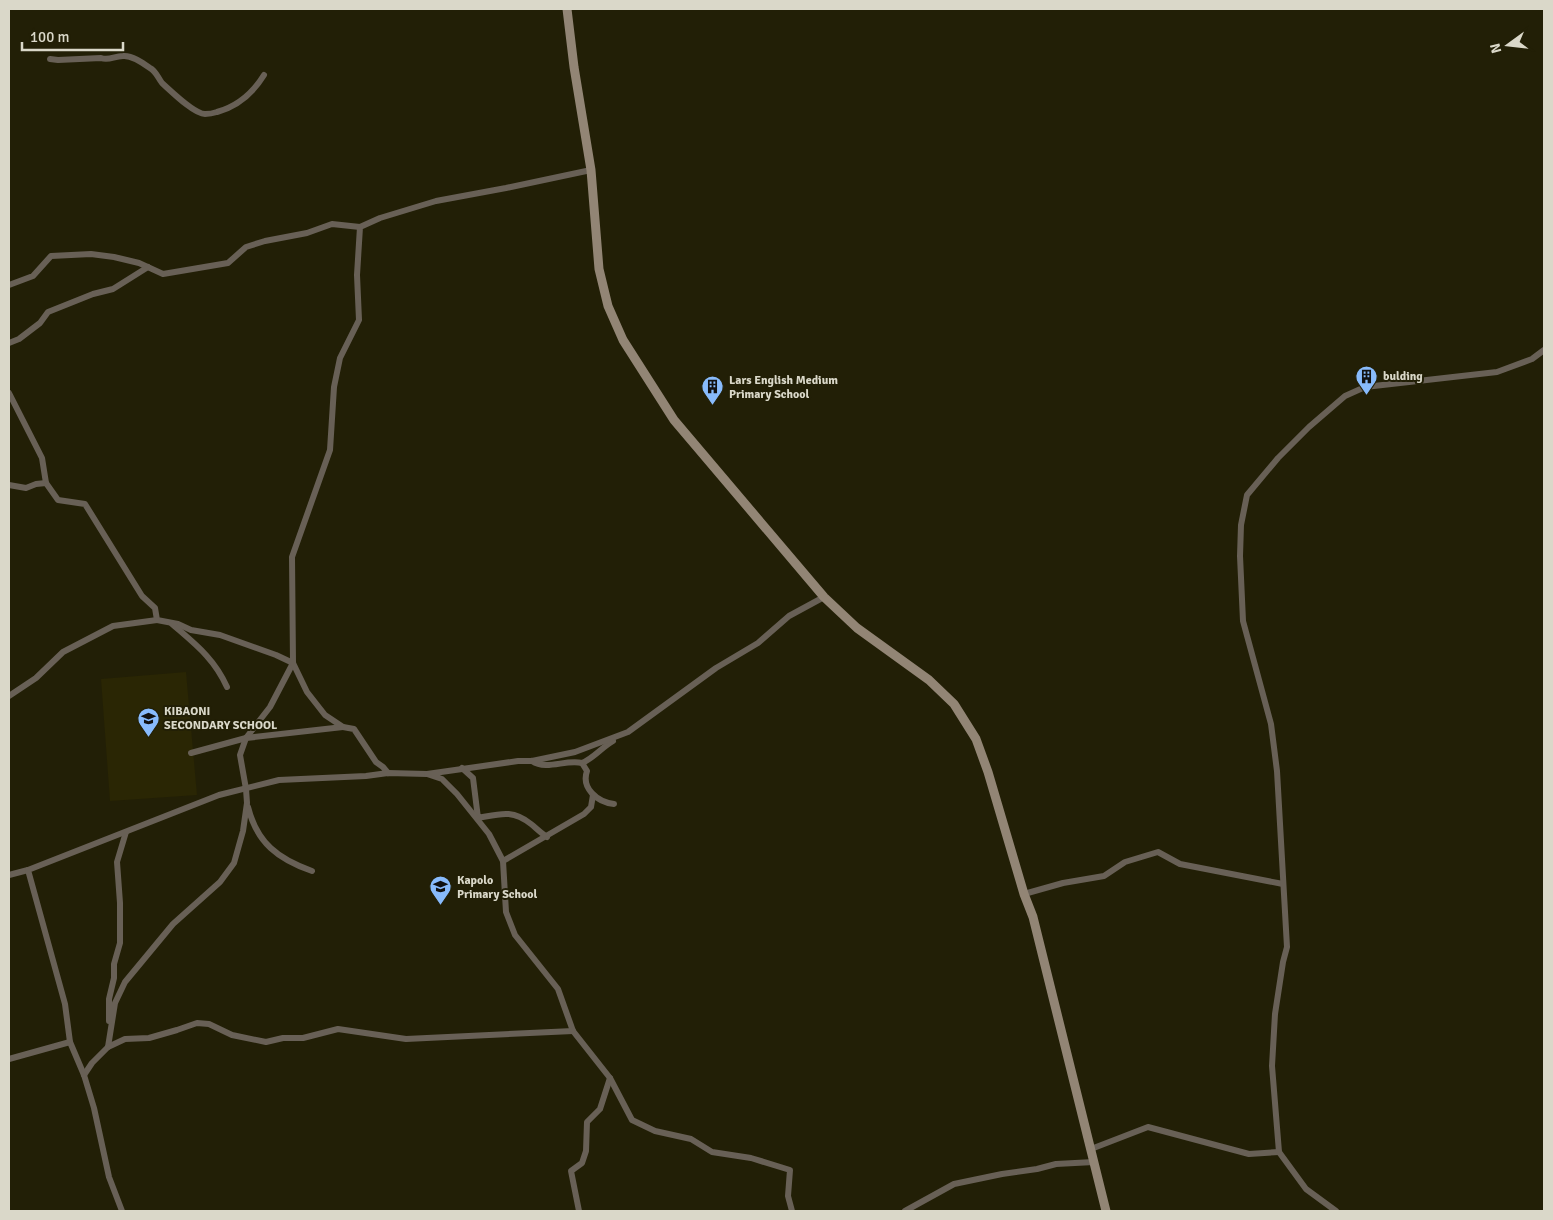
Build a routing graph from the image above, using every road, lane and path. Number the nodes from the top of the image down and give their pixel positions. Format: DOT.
graph roads {
  1 [pos="567,9"];
  2 [pos="50,59"];
  3 [pos="264,75"];
  4 [pos="591,170"];
  5 [pos="360,227"];
  6 [pos="148,267"];
  7 [pos="9,285"];
  8 [pos="9,343"];
  9 [pos="1544,350"];
  10 [pos="9,393"];
  11 [pos="46,483"];
  12 [pos="9,485"];
  13 [pos="824,596"];
  14 [pos="157,620"];
  15 [pos="172,624"];
  16 [pos="293,663"];
  17 [pos="228,687"];
  18 [pos="9,696"];
  19 [pos="343,727"];
  20 [pos="628,732"];
  21 [pos="246,738"];
  22 [pos="191,753"];
  23 [pos="532,761"];
  24 [pos="582,763"];
  25 [pos="482,766"];
  26 [pos="462,768"];
  27 [pos="388,773"];
  28 [pos="427,774"];
  29 [pos="474,784"];
  30 [pos="246,789"];
  31 [pos="593,795"];
  32 [pos="247,803"];
  33 [pos="614,804"];
  34 [pos="478,818"];
  35 [pos="126,832"];
  36 [pos="547,836"];
  37 [pos="503,861"];
  38 [pos="28,870"];
  39 [pos="312,870"];
  40 [pos="9,875"];
  41 [pos="1283,884"];
  42 [pos="1024,894"];
  43 [pos="110,1028"];
  44 [pos="573,1031"];
  45 [pos="70,1042"];
  46 [pos="108,1047"];
  47 [pos="9,1059"];
  48 [pos="84,1075"];
  49 [pos="610,1078"];
  50 [pos="1091,1149"];
  51 [pos="1279,1152"];
  52 [pos="1094,1162"];
  53 [pos="122,1211"];
  54 [pos="579,1211"];
  55 [pos="792,1211"];
  56 [pos="905,1211"];
  57 [pos="1104,1211"];
  58 [pos="1336,1211"];
  1 -- 4 [label="main road"];
  2 -- 3 [label="street"];
  4 -- 5 [label="street"];
  4 -- 13 [label="main road"];
  5 -- 6 [label="street"];
  5 -- 16 [label="street"];
  6 -- 7 [label="street"];
  6 -- 8 [label="street"];
  9 -- 41 [label="street"];
  10 -- 11 [label="street"];
  11 -- 12 [label="street"];
  11 -- 14 [label="street"];
  13 -- 20 [label="street"];
  13 -- 42 [label="main road"];
  14 -- 15 [label="street"];
  14 -- 18 [label="street"];
  15 -- 16 [label="street"];
  15 -- 17 [label="street"];
  16 -- 19 [label="street"];
  16 -- 21 [label="street"];
  19 -- 21 [label="street"];
  19 -- 27 [label="street"];
  20 -- 23 [label="street"];
  20 -- 24 [label="street"];
  21 -- 22 [label="street"];
  21 -- 30 [label="street"];
  23 -- 24 [label="street"];
  23 -- 25 [label="street"];
  24 -- 31 [label="street"];
  25 -- 26 [label="street"];
  25 -- 29 [label="street"];
  26 -- 28 [label="street"];
  26 -- 29 [label="street"];
  27 -- 28 [label="street"];
  27 -- 30 [label="street"];
  28 -- 34 [label="street"];
  29 -- 34 [label="street"];
  30 -- 32 [label="street"];
  30 -- 35 [label="street"];
  31 -- 33 [label="street"];
  31 -- 36 [label="street"];
  32 -- 39 [label="street"];
  32 -- 43 [label="street"];
  34 -- 36 [label="street"];
  34 -- 37 [label="street"];
  35 -- 38 [label="street"];
  35 -- 43 [label="street"];
  36 -- 37 [label="street"];
  37 -- 44 [label="street"];
  38 -- 40 [label="street"];
  38 -- 45 [label="street"];
  41 -- 42 [label="street"];
  41 -- 51 [label="street"];
  42 -- 50 [label="main road"];
  43 -- 46 [label="street"];
  44 -- 46 [label="street"];
  44 -- 49 [label="street"];
  45 -- 47 [label="street"];
  45 -- 48 [label="street"];
  46 -- 48 [label="street"];
  48 -- 53 [label="street"];
  49 -- 54 [label="street"];
  49 -- 55 [label="street"];
  50 -- 51 [label="street"];
  50 -- 52 [label="main road"];
  51 -- 58 [label="street"];
  52 -- 56 [label="street"];
  52 -- 57 [label="main road"];
}
